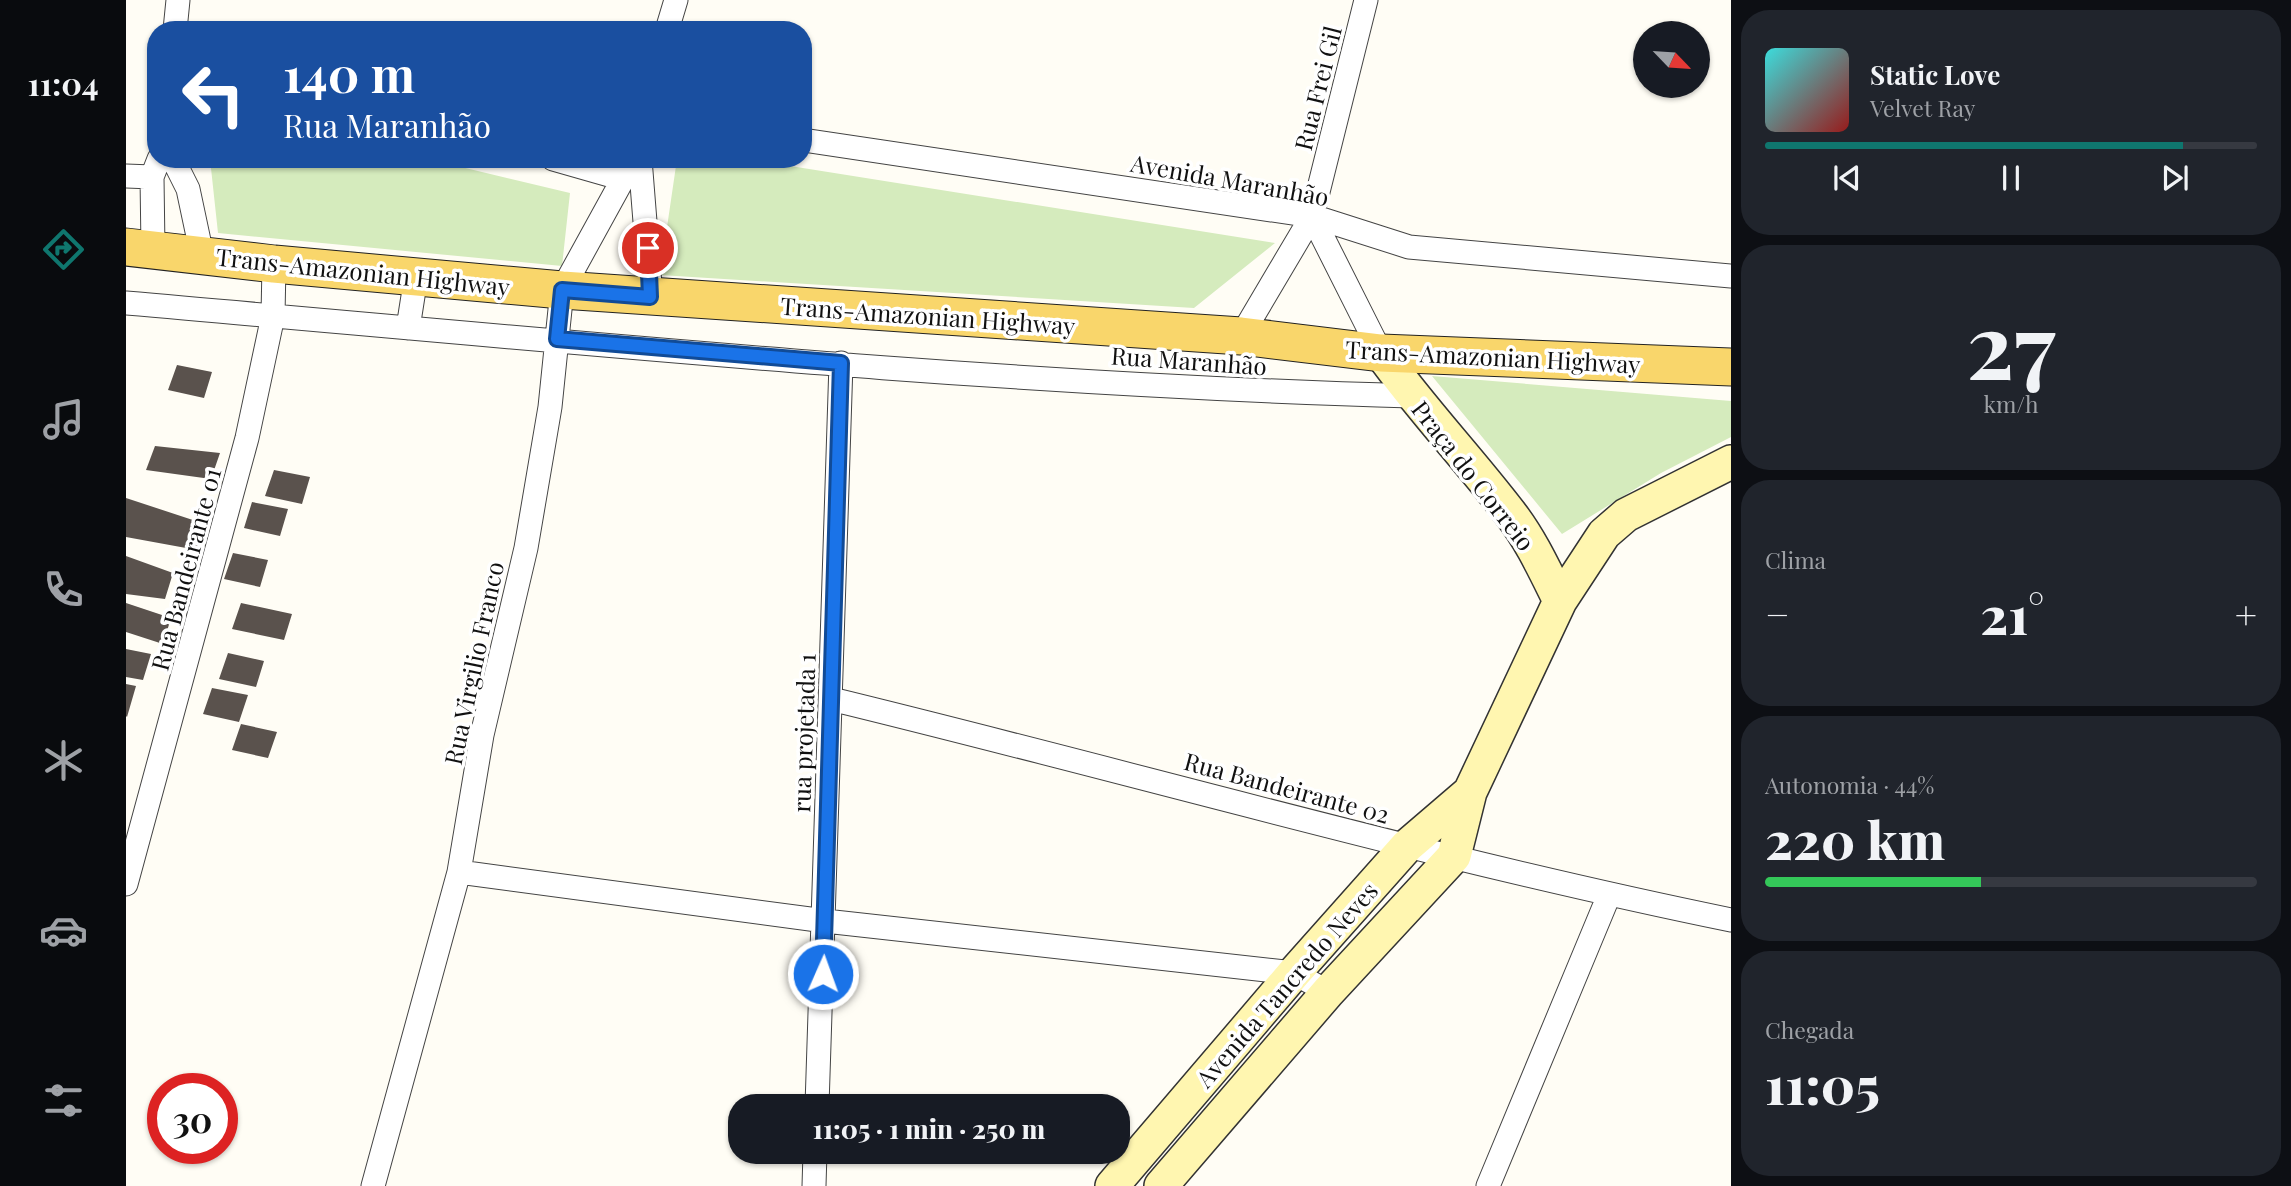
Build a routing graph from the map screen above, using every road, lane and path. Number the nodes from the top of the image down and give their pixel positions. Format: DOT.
graph roads {
  1 [pos="178,0"];
  2 [pos="676,0"];
  3 [pos="1366,0"];
  4 [pos="176,21"];
  5 [pos="670,21"];
  6 [pos="812,140"];
  7 [pos="155,168"];
  8 [pos="178,168"];
  9 [pos="641,168"];
  10 [pos="629,169"];
  11 [pos="126,176"];
  12 [pos="1312,216"];
  13 [pos="140,248"];
  14 [pos="202,255"];
  15 [pos="274,264"];
  16 [pos="1731,276"];
  17 [pos="416,277"];
  18 [pos="562,290"];
  19 [pos="650,297"];
  20 [pos="126,303"];
  21 [pos="273,316"];
  22 [pos="408,328"];
  23 [pos="1241,336"];
  24 [pos="557,339"];
  25 [pos="1381,353"];
  26 [pos="841,363"];
  27 [pos="1731,367"];
  28 [pos="1412,396"];
  29 [pos="1731,462"];
  30 [pos="1560,601"];
  31 [pos="831,699"];
  32 [pos="1470,792"];
  33 [pos="1408,846"];
  34 [pos="1454,856"];
  35 [pos="459,872"];
  36 [pos="126,884"];
  37 [pos="1609,895"];
  38 [pos="1731,920"];
  39 [pos="825,921"];
  40 [pos="1294,973"];
  41 [pos="1328,992"];
  42 [pos="818,1094"];
  43 [pos="815,1164"];
  44 [pos="373,1186"];
  45 [pos="814,1186"];
  46 [pos="1112,1186"];
  47 [pos="1161,1186"];
  48 [pos="1488,1186"];
  1 -- 4 [label="street"];
  2 -- 5 [label="street"];
  3 -- 12 [label="street, Rua Frei Gil"];
  6 -- 12 [label="street, Avenida Maranhão"];
  7 -- 11 [label="street"];
  7 -- 13 [label="street"];
  8 -- 14 [label="street"];
  9 -- 19 [label="street"];
  10 -- 18 [label="street, Rua Virgilio Franco"];
  12 -- 16 [label="street, Avenida Maranhão"];
  12 -- 23 [label="street, Rua Frei Gil"];
  12 -- 25 [label="street"];
  13 -- 14 [label="main road, Trans-Amazonian Highway"];
  14 -- 15 [label="main road, Trans-Amazonian Highway"];
  15 -- 17 [label="main road, Trans-Amazonian Highway"];
  15 -- 21 [label="street, Rua Bandeirante 01"];
  17 -- 18 [label="main road, Trans-Amazonian Highway"];
  17 -- 22 [label="street"];
  18 -- 19 [label="main road, Trans-Amazonian Highway"];
  18 -- 24 [label="street, Rua Virgilio Franco"];
  19 -- 23 [label="main road, Trans-Amazonian Highway"];
  20 -- 21 [label="street, Rua Maranhão"];
  21 -- 22 [label="street, Rua Maranhão"];
  21 -- 36 [label="street, Rua Bandeirante 01"];
  22 -- 24 [label="street, Rua Maranhão"];
  23 -- 25 [label="main road, Trans-Amazonian Highway"];
  24 -- 26 [label="street, Rua Maranhão"];
  24 -- 35 [label="street, Rua Virgilio Franco"];
  25 -- 27 [label="main road, Trans-Amazonian Highway"];
  25 -- 28 [label="main road, Praça do Correio"];
  26 -- 28 [label="street, Rua Maranhão"];
  26 -- 31 [label="street, rua projetada 1"];
  28 -- 30 [label="main road, Praça do Correio"];
  29 -- 30 [label="main road, Avenida Tancredo Neves"];
  30 -- 32 [label="main road, Avenida Tancredo Neves"];
  31 -- 33 [label="street, Rua Bandeirante 02"];
  31 -- 39 [label="street, rua projetada 1"];
  32 -- 33 [label="main road, Avenida Tancredo Neves"];
  32 -- 34 [label="main road, Avenida Tancredo Neves"];
  33 -- 34 [label="street, Rua Bandeirante 02"];
  33 -- 40 [label="main road, Avenida Tancredo Neves"];
  34 -- 37 [label="street, Rua Bandeirante 02"];
  34 -- 41 [label="main road, Avenida Tancredo Neves"];
  35 -- 39 [label="street"];
  35 -- 44 [label="street, Rua Virgilio Franco"];
  37 -- 38 [label="street, Rua Bandeirante 02"];
  37 -- 48 [label="street"];
  39 -- 40 [label="street"];
  39 -- 42 [label="street, rua projetada 1"];
  40 -- 41 [label="street"];
  40 -- 46 [label="main road, Avenida Tancredo Neves"];
  41 -- 47 [label="main road, Avenida Tancredo Neves"];
  43 -- 45 [label="street"];
}
